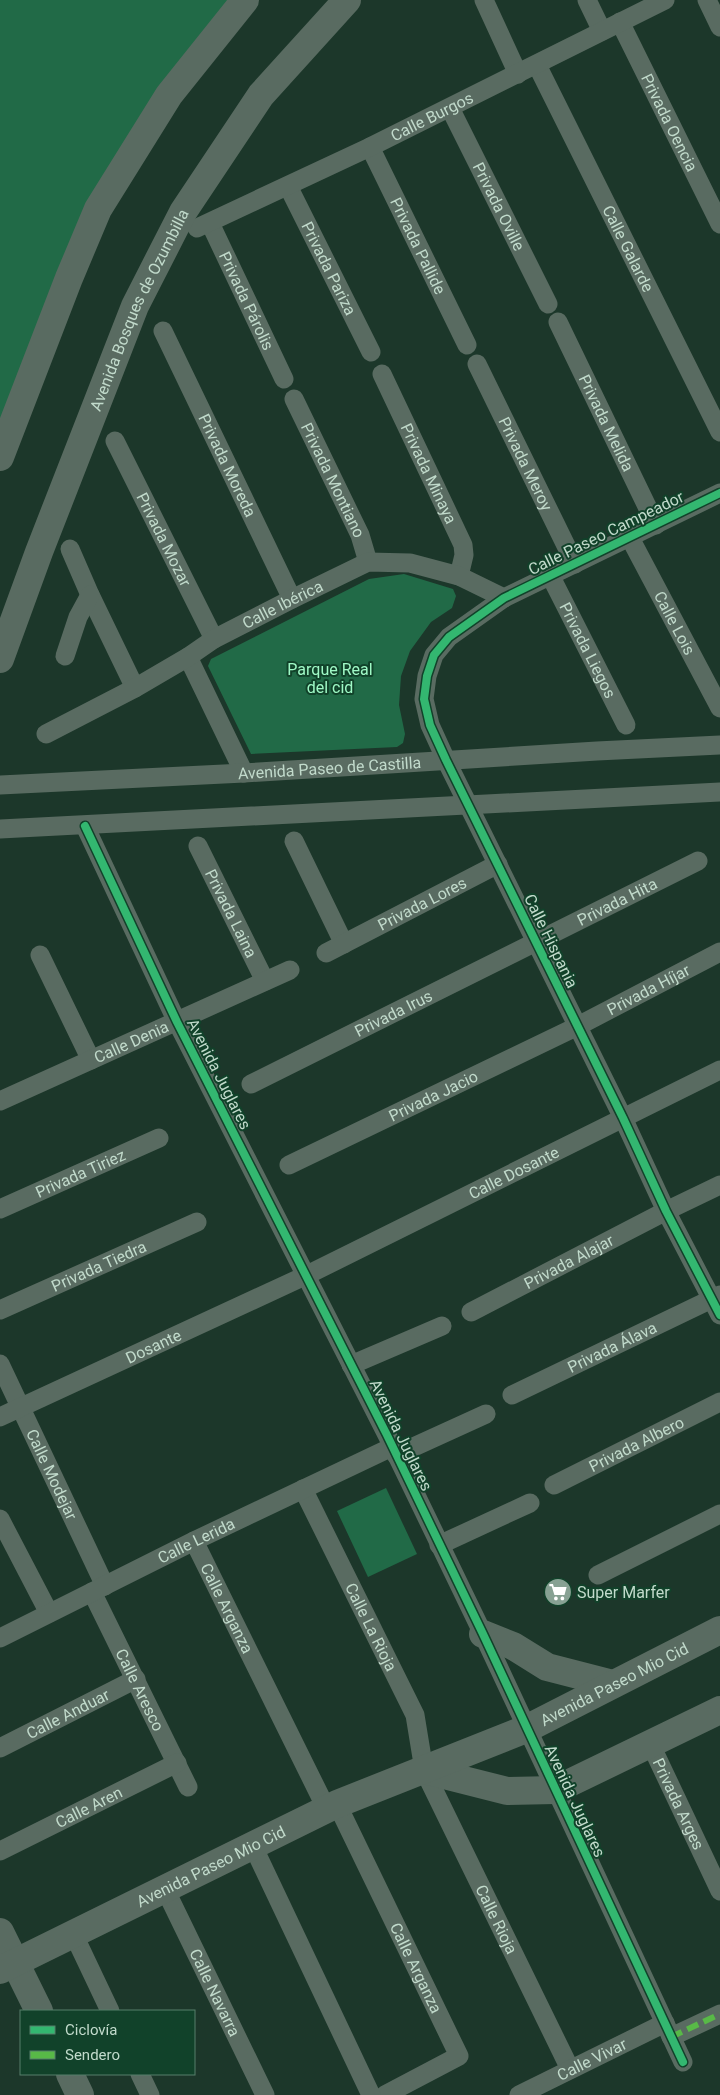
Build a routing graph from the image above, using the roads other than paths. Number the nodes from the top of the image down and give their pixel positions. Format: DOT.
graph roads {
  1 [pos="244,0"];
  2 [pos="347,0"];
  3 [pos="484,0"];
  4 [pos="587,0"];
  5 [pos="665,0"];
  6 [pos="707,0"];
  7 [pos="620,22"];
  8 [pos="720,27"];
  9 [pos="602,31"];
  10 [pos="537,65"];
  11 [pos="518,74"];
  12 [pos="450,108"];
  13 [pos="370,147"];
  14 [pos="288,186"];
  15 [pos="720,224"];
  16 [pos="203,225"];
  17 [pos="548,304"];
  18 [pos="558,322"];
  19 [pos="163,331"];
  20 [pos="467,344"];
  21 [pos="371,352"];
  22 [pos="477,364"];
  23 [pos="382,374"];
  24 [pos="284,379"];
  25 [pos="294,400"];
  26 [pos="720,432"];
  27 [pos="115,441"];
  28 [pos="0,457"];
  29 [pos="718,498"];
  30 [pos="656,525"];
  31 [pos="630,538"];
  32 [pos="70,549"];
  33 [pos="368,562"];
  34 [pos="574,564"];
  35 [pos="459,576"];
  36 [pos="550,577"];
  37 [pos="90,595"];
  38 [pos="504,598"];
  39 [pos="292,599"];
  40 [pos="214,639"];
  41 [pos="65,656"];
  42 [pos="188,658"];
  43 [pos="0,659"];
  44 [pos="135,688"];
  45 [pos="720,708"];
  46 [pos="626,725"];
  47 [pos="46,734"];
  48 [pos="720,745"];
  49 [pos="446,760"];
  50 [pos="244,773"];
  51 [pos="0,785"];
  52 [pos="720,792"];
  53 [pos="467,804"];
  54 [pos="85,826"];
  55 [pos="0,829"];
  56 [pos="294,841"];
  57 [pos="198,846"];
  58 [pos="698,861"];
  59 [pos="498,864"];
  60 [pos="537,943"];
  61 [pos="344,944"];
  62 [pos="720,952"];
  63 [pos="326,954"];
  64 [pos="40,955"];
  65 [pos="290,970"];
  66 [pos="265,981"];
  67 [pos="177,1022"];
  68 [pos="578,1026"];
  69 [pos="91,1060"];
  70 [pos="720,1070"];
  71 [pos="251,1084"];
  72 [pos="2,1094"];
  73 [pos="623,1118"];
  74 [pos="159,1138"];
  75 [pos="290,1165"];
  76 [pos="720,1185"];
  77 [pos="0,1209"];
  78 [pos="666,1211"];
  79 [pos="197,1222"];
  80 [pos="307,1275"];
  81 [pos="717,1303"];
  82 [pos="0,1310"];
  83 [pos="471,1312"];
  84 [pos="442,1326"];
  85 [pos="0,1364"];
  86 [pos="352,1365"];
  87 [pos="512,1396"];
  88 [pos="720,1402"];
  89 [pos="21,1407"];
  90 [pos="486,1414"];
  91 [pos="0,1417"];
  92 [pos="394,1451"];
  93 [pos="554,1485"];
  94 [pos="303,1490"];
  95 [pos="530,1504"];
  96 [pos="720,1514"];
  97 [pos="0,1519"];
  98 [pos="194,1541"];
  99 [pos="439,1546"];
  100 [pos="598,1575"];
  101 [pos="98,1589"];
  102 [pos="49,1613"];
  103 [pos="720,1630"];
  104 [pos="483,1634"];
  105 [pos="0,1638"];
  106 [pos="136,1679"];
  107 [pos="613,1684"];
  108 [pos="720,1710"];
  109 [pos="526,1729"];
  110 [pos="650,1745"];
  111 [pos="0,1748"];
  112 [pos="177,1763"];
  113 [pos="424,1770"];
  114 [pos="188,1787"];
  115 [pos="555,1790"];
  116 [pos="332,1807"];
  117 [pos="253,1846"];
  118 [pos="0,1851"];
  119 [pos="165,1889"];
  120 [pos="720,1890"];
  121 [pos="0,1932"];
  122 [pos="73,1933"];
  123 [pos="7,1966"];
  124 [pos="38,2010"];
  125 [pos="110,2010"];
  126 [pos="720,2014"];
  127 [pos="668,2030"];
  128 [pos="683,2062"];
  129 [pos="570,2069"];
  130 [pos="70,2075"];
  131 [pos="140,2075"];
  132 [pos="80,2095"];
  133 [pos="150,2095"];
  134 [pos="265,2095"];
  135 [pos="372,2095"];
  136 [pos="385,2095"];
  137 [pos="519,2095"];
  1 -- 28 [label="main road"];
  2 -- 43 [label="main road, Avenida Bosques de Ozumbilla"];
  3 -- 11 [label="street"];
  4 -- 9 [label="street"];
  5 -- 7 [label="street, Calle Burgos"];
  6 -- 8 [label="street"];
  7 -- 9 [label="street, Calle Burgos"];
  7 -- 15 [label="street, Privada Oencia"];
  9 -- 10 [label="street, Calle Burgos"];
  10 -- 11 [label="street, Calle Burgos"];
  10 -- 26 [label="street, Calle Galarde"];
  11 -- 12 [label="street, Calle Burgos"];
  12 -- 13 [label="street, Calle Burgos"];
  12 -- 17 [label="street, Privada Oville"];
  13 -- 14 [label="street, Calle Burgos"];
  13 -- 20 [label="street, Privada Pallide"];
  14 -- 16 [label="street, Calle Burgos"];
  14 -- 21 [label="street, Privada Pariza"];
  16 -- 24 [label="street, Privada Párolis"];
  18 -- 30 [label="street, Privada Melida"];
  19 -- 39 [label="street, Privada Moreda"];
  22 -- 34 [label="street, Privada Meroy"];
  23 -- 35 [label="street, Privada Minaya"];
  25 -- 33 [label="street, Privada Montiano"];
  27 -- 40 [label="street, Privada Mozar"];
  29 -- 30 [label="street, Calle Paseo Campeador"];
  30 -- 31 [label="street, Calle Paseo Campeador"];
  31 -- 34 [label="street, Calle Paseo Campeador"];
  31 -- 45 [label="street, Calle Lois"];
  32 -- 37 [label="street"];
  33 -- 35 [label="street, Calle Ibérica"];
  33 -- 39 [label="street, Calle Ibérica"];
  34 -- 36 [label="street, Calle Paseo Campeador"];
  35 -- 38 [label="street, Calle Ibérica"];
  36 -- 38 [label="street, Calle Paseo Campeador"];
  36 -- 46 [label="street, Privada Liegos"];
  37 -- 41 [label="street"];
  37 -- 44 [label="street"];
  38 -- 49 [label="street, Calle Hispania"];
  39 -- 40 [label="street, Calle Ibérica"];
  40 -- 42 [label="street, Calle Ibérica"];
  42 -- 44 [label="street, Calle Ibérica"];
  42 -- 50 [label="street"];
  44 -- 47 [label="street, Calle Ibérica"];
  48 -- 49 [label="street, Avenida Paseo de Castilla"];
  49 -- 50 [label="street, Avenida Paseo de Castilla"];
  49 -- 53 [label="street, Calle Hispania"];
  50 -- 51 [label="street, Avenida Paseo de Castilla"];
  52 -- 53 [label="street"];
  53 -- 54 [label="street"];
  53 -- 59 [label="street, Calle Hispania"];
  54 -- 55 [label="street"];
  54 -- 67 [label="street, Avenida Juglares"];
  56 -- 61 [label="street"];
  57 -- 66 [label="street, Privada Laina"];
  58 -- 60 [label="street, Privada Hita"];
  59 -- 60 [label="street, Calle Hispania"];
  59 -- 61 [label="street, Privada Lores"];
  60 -- 68 [label="street, Calle Hispania"];
  60 -- 71 [label="street, Privada Irus"];
  61 -- 63 [label="street, Privada Lores"];
  62 -- 68 [label="street, Privada Híjar"];
  64 -- 69 [label="street"];
  65 -- 66 [label="street, Calle Denia"];
  66 -- 67 [label="street, Calle Denia"];
  67 -- 69 [label="street, Calle Denia"];
  67 -- 80 [label="street, Avenida Juglares"];
  68 -- 73 [label="street, Calle Hispania"];
  68 -- 75 [label="street, Privada Jacio"];
  69 -- 72 [label="street, Calle Denia"];
  70 -- 73 [label="street, Calle Dosante"];
  73 -- 78 [label="street, Calle Hispania"];
  73 -- 80 [label="street, Calle Dosante"];
  74 -- 77 [label="street, Privada Tiriez"];
  76 -- 78 [label="street, Privada Alajar"];
  78 -- 81 [label="street, Calle Hispania"];
  78 -- 83 [label="street, Privada Alajar"];
  79 -- 82 [label="street, Privada Tiedra"];
  80 -- 86 [label="street, Avenida Juglares"];
  80 -- 89 [label="street, Dosante"];
  81 -- 87 [label="street, Privada Álava"];
  84 -- 86 [label="street"];
  85 -- 89 [label="street, Calle Modejar"];
  86 -- 92 [label="street, Avenida Juglares"];
  88 -- 93 [label="street, Privada Albero"];
  89 -- 91 [label="street, Dosante"];
  89 -- 101 [label="street, Calle Modejar"];
  90 -- 92 [label="street, Calle Lerida"];
  92 -- 94 [label="street, Calle Lerida"];
  92 -- 99 [label="street, Avenida Juglares"];
  94 -- 98 [label="street, Calle Lerida"];
  94 -- 113 [label="street, Calle La Rioja"];
  95 -- 99 [label="street"];
  96 -- 100 [label="street"];
  97 -- 102 [label="street"];
  98 -- 101 [label="street, Calle Lerida"];
  98 -- 116 [label="street, Calle Arganza"];
  99 -- 104 [label="street, Avenida Juglares"];
  101 -- 102 [label="street, Calle Lerida"];
  101 -- 106 [label="street, Calle Aresco"];
  102 -- 105 [label="street, Calle Lerida"];
  103 -- 107 [label="main road, Avenida Paseo Mio Cid"];
  104 -- 107 [label="main road"];
  104 -- 109 [label="street, Avenida Juglares"];
  106 -- 111 [label="street, Calle Anduar"];
  106 -- 112 [label="street, Calle Aresco"];
  107 -- 109 [label="main road, Avenida Paseo Mio Cid"];
  108 -- 110 [label="main road"];
  109 -- 113 [label="main road, Avenida Paseo Mio Cid"];
  109 -- 115 [label="street, Avenida Juglares"];
  110 -- 115 [label="main road"];
  110 -- 120 [label="street, Privada Arges"];
  112 -- 114 [label="street, Calle Aresco"];
  112 -- 118 [label="street, Calle Aren"];
  113 -- 115 [label="main road"];
  113 -- 116 [label="main road, Avenida Paseo Mio Cid"];
  113 -- 129 [label="street, Calle Rioja"];
  115 -- 127 [label="street, Avenida Juglares"];
  116 -- 117 [label="main road, Avenida Paseo Mio Cid"];
  116 -- 136 [label="street, Calle Arganza"];
  117 -- 119 [label="main road, Avenida Paseo Mio Cid"];
  117 -- 135 [label="street"];
  119 -- 122 [label="main road, Avenida Paseo Mio Cid"];
  119 -- 134 [label="street, Calle Navarra"];
  121 -- 123 [label="main road"];
  122 -- 123 [label="main road, Avenida Paseo Mio Cid"];
  122 -- 125 [label="street"];
  123 -- 124 [label="main road"];
  126 -- 127 [label="street, Calle Vivar"];
  127 -- 128 [label="street, Avenida Juglares"];
  127 -- 129 [label="street, Calle Vivar"];
  129 -- 137 [label="street, Calle Vivar"];
  130 -- 132 [label="main road"];
  131 -- 133 [label="street"];
}
